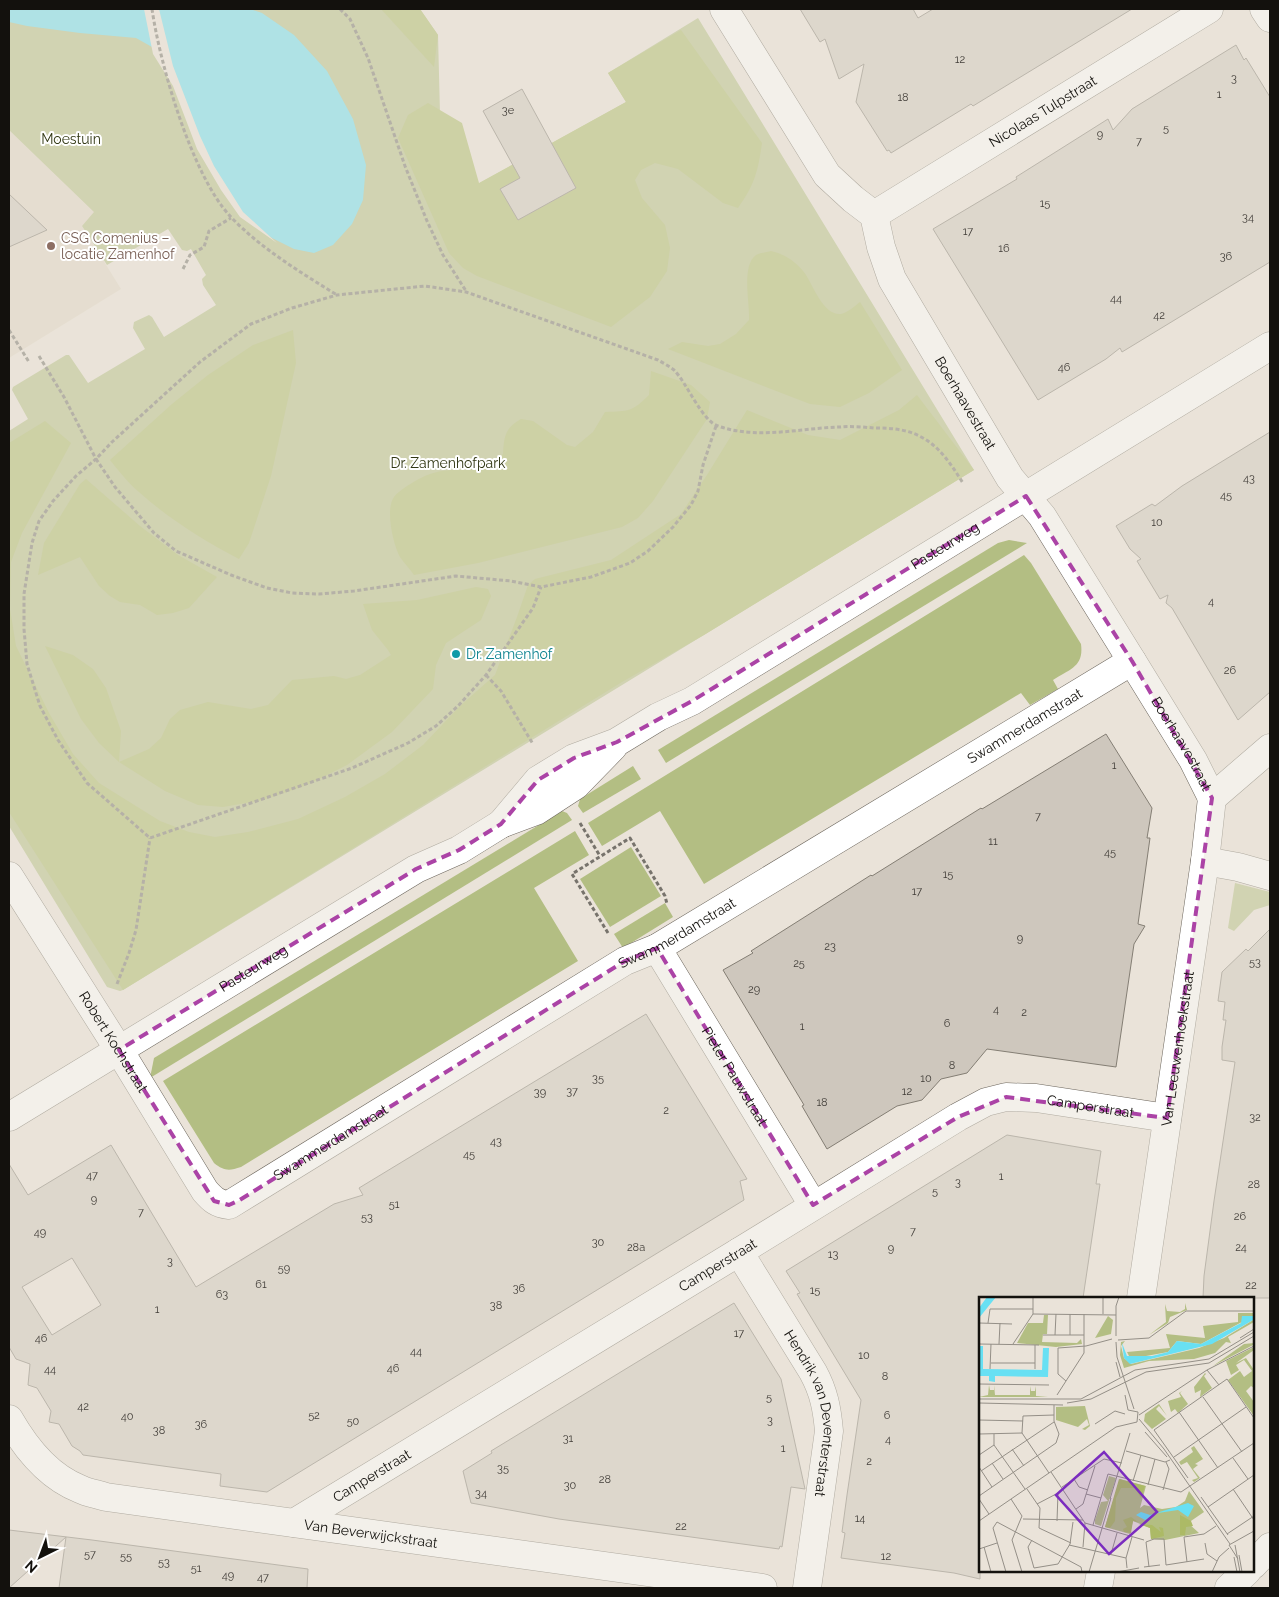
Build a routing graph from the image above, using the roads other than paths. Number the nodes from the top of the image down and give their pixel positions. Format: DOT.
graph roads {
  1 [pos="724,9"];
  2 [pos="1210,9"];
  3 [pos="1264,9"];
  4 [pos="1270,18"];
  5 [pos="874,215"];
  6 [pos="1270,346"];
  7 [pos="1026,496"];
  8 [pos="1132,661"];
  9 [pos="1270,748"];
  10 [pos="1212,798"];
  11 [pos="1205,861"];
  12 [pos="9,876"];
  13 [pos="1270,876"];
  14 [pos="656,948"];
  15 [pos="119,1050"];
  16 [pos="9,1117"];
  17 [pos="1167,1118"];
  18 [pos="222,1205"];
  19 [pos="813,1205"];
  20 [pos="739,1252"];
  21 [pos="1141,1297"];
  22 [pos="9,1419"];
  23 [pos="294,1523"];
  24 [pos="1270,1547"];
  25 [pos="1254,1564"];
  26 [pos="1101,1572"];
  27 [pos="1246,1572"];
  28 [pos="763,1588"];
  29 [pos="806,1588"];
  30 [pos="1098,1588"];
  31 [pos="1229,1588"];
  1 -- 5 [label="street"];
  2 -- 5 [label="street, Nicolaas Tulpstraat"];
  3 -- 4 [label="street"];
  5 -- 7 [label="street, Boerhaavestraat"];
  6 -- 7 [label="street, Pasteurweg"];
  7 -- 8 [label="street, Boerhaavestraat"];
  7 -- 15 [label="street, Pasteurweg"];
  8 -- 10 [label="street, Boerhaavestraat"];
  8 -- 14 [label="street, Swammerdamstraat"];
  9 -- 10 [label="street"];
  10 -- 11 [label="street, Van Leeuwenhoekstraat"];
  11 -- 13 [label="street"];
  11 -- 17 [label="street, Van Leeuwenhoekstraat"];
  12 -- 15 [label="street, Robert Kochstraat"];
  14 -- 18 [label="street, Swammerdamstraat"];
  14 -- 19 [label="street, Pieter Pauwstraat"];
  15 -- 16 [label="street, Pasteurweg"];
  15 -- 18 [label="street, Robert Kochstraat"];
  17 -- 19 [label="street, Camperstraat"];
  17 -- 21 [label="street, Van Leeuwenhoekstraat"];
  19 -- 20 [label="street, Camperstraat"];
  20 -- 23 [label="street, Camperstraat"];
  20 -- 29 [label="street, Hendrik van Deventerstraat"];
  22 -- 23 [label="street, Van Beverwijckstraat"];
  23 -- 28 [label="street, Van Beverwijckstraat"];
  24 -- 25 [label="street"];
  26 -- 30 [label="street"];
  27 -- 31 [label="street"];
}
